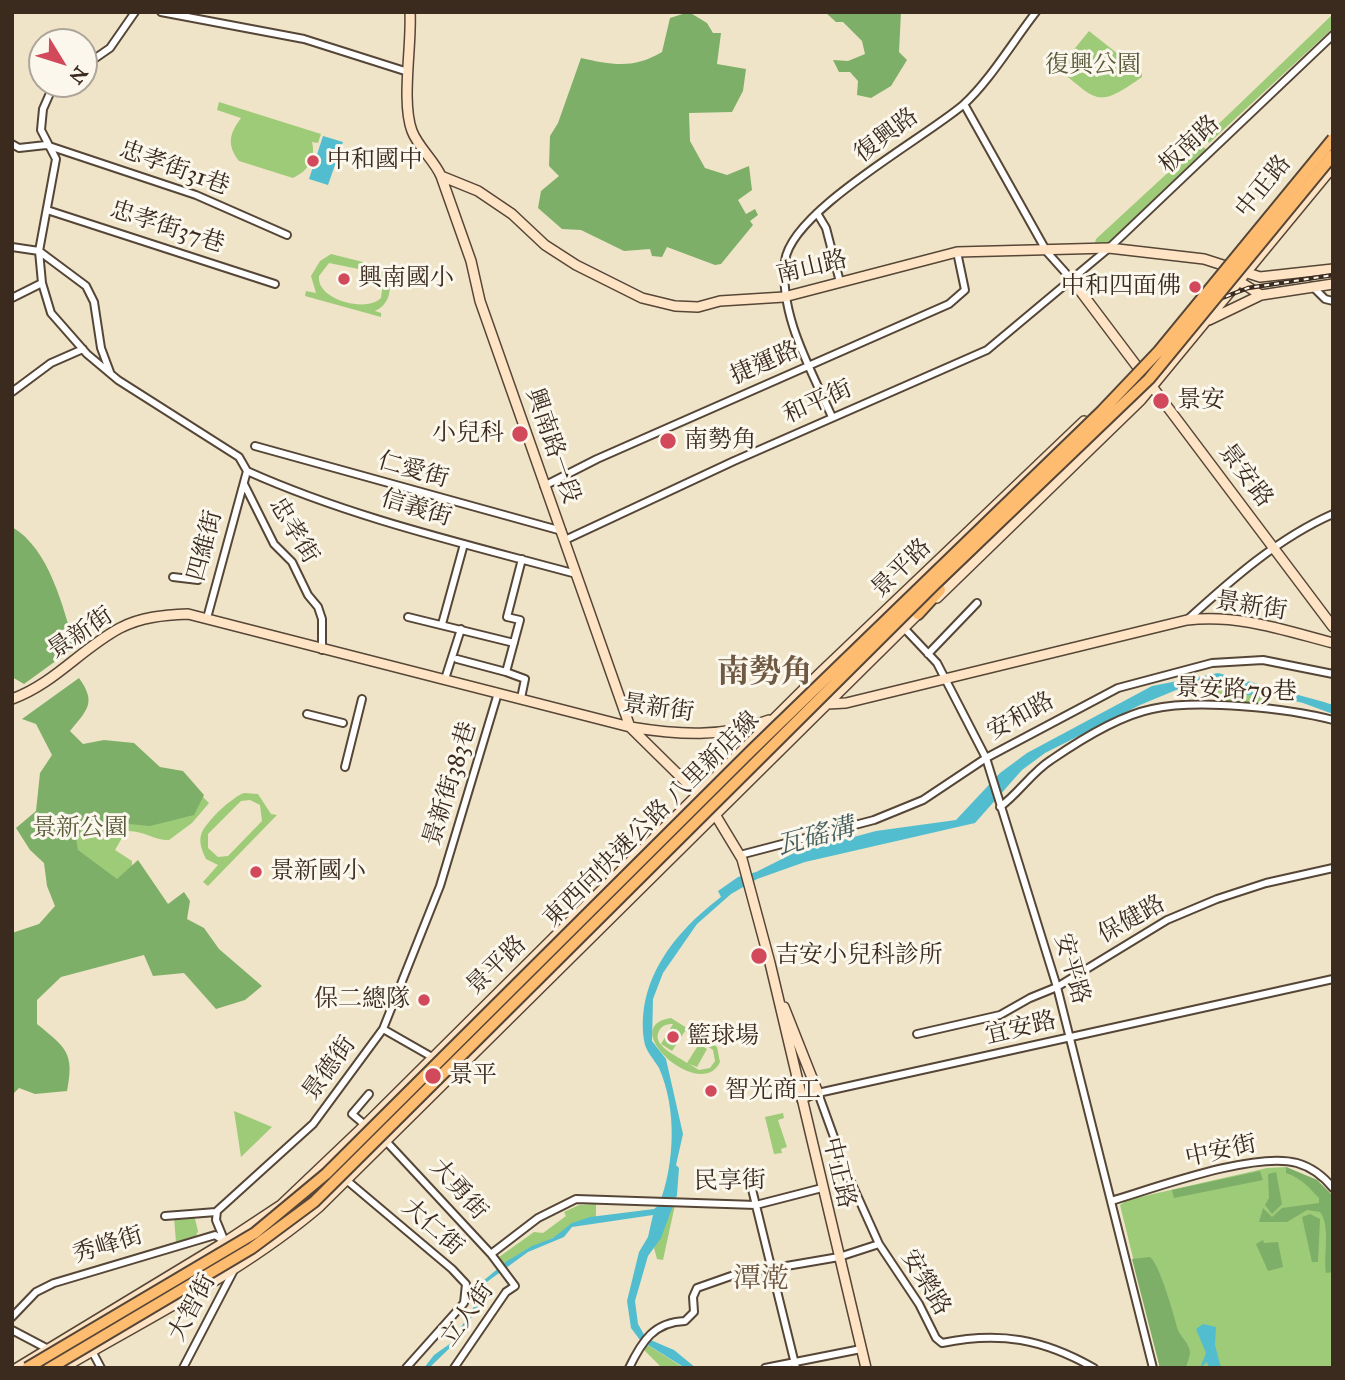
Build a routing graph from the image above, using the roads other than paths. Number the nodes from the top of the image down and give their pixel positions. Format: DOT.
graph roads {
  1 [pos="135,12"];
  2 [pos="161,12"];
  3 [pos="411,12"];
  4 [pos="1036,12"];
  5 [pos="1333,35"];
  6 [pos="98,56"];
  7 [pos="408,72"];
  8 [pos="48,98"];
  9 [pos="964,104"];
  10 [pos="1333,132"];
  11 [pos="1333,139"];
  12 [pos="12,145"];
  13 [pos="47,145"];
  14 [pos="1333,147"];
  15 [pos="1333,155"];
  16 [pos="1333,166"];
  17 [pos="441,176"];
  18 [pos="47,210"];
  19 [pos="817,213"];
  20 [pos="287,235"];
  21 [pos="12,247"];
  22 [pos="1109,247"];
  23 [pos="39,251"];
  24 [pos="957,252"];
  25 [pos="1047,252"];
  26 [pos="1333,269"];
  27 [pos="1229,270"];
  28 [pos="1247,274"];
  29 [pos="1072,279"];
  30 [pos="840,282"];
  31 [pos="1240,282"];
  32 [pos="42,283"];
  33 [pos="275,284"];
  34 [pos="1330,284"];
  35 [pos="1312,286"];
  36 [pos="1261,295"];
  37 [pos="784,296"];
  38 [pos="12,298"];
  39 [pos="1332,301"];
  40 [pos="1216,308"];
  41 [pos="1202,324"];
  42 [pos="83,349"];
  43 [pos="810,365"];
  44 [pos="1138,369"];
  45 [pos="110,373"];
  46 [pos="1151,382"];
  47 [pos="12,392"];
  48 [pos="832,417"];
  49 [pos="255,446"];
  50 [pos="247,471"];
  51 [pos="244,484"];
  52 [pos="544,486"];
  53 [pos="1333,514"];
  54 [pos="564,535"];
  55 [pos="464,544"];
  56 [pos="1275,548"];
  57 [pos="522,559"];
  58 [pos="576,575"];
  59 [pos="173,577"];
  60 [pos="198,580"];
  61 [pos="977,603"];
  62 [pos="886,611"];
  63 [pos="918,614"];
  64 [pos="408,617"];
  65 [pos="207,618"];
  66 [pos="1187,620"];
  67 [pos="442,624"];
  68 [pos="1333,626"];
  69 [pos="904,628"];
  70 [pos="461,629"];
  71 [pos="514,643"];
  72 [pos="1333,643"];
  73 [pos="323,650"];
  74 [pos="929,654"];
  75 [pos="457,659"];
  76 [pos="506,672"];
  77 [pos="1333,674"];
  78 [pos="946,678"];
  79 [pos="445,680"];
  80 [pos="498,693"];
  81 [pos="521,698"];
  82 [pos="12,699"];
  83 [pos="362,699"];
  84 [pos="827,704"];
  85 [pos="307,714"];
  86 [pos="775,718"];
  87 [pos="1333,720"];
  88 [pos="343,723"];
  89 [pos="630,727"];
  90 [pos="986,758"];
  91 [pos="345,767"];
  92 [pos="699,793"];
  93 [pos="1000,804"];
  94 [pos="716,814"];
  95 [pos="741,857"];
  96 [pos="1333,869"];
  97 [pos="440,886"];
  98 [pos="1333,979"];
  99 [pos="1057,987"];
  100 [pos="777,997"];
  101 [pos="383,1029"];
  102 [pos="917,1034"];
  103 [pos="1070,1038"];
  104 [pos="432,1057"];
  105 [pos="818,1093"];
  106 [pos="369,1094"];
  107 [pos="801,1100"];
  108 [pos="367,1124"];
  109 [pos="386,1141"];
  110 [pos="336,1153"];
  111 [pos="748,1173"];
  112 [pos="346,1182"];
  113 [pos="822,1188"];
  114 [pos="1333,1188"];
  115 [pos="1111,1201"];
  116 [pos="756,1205"];
  117 [pos="216,1212"];
  118 [pos="165,1216"];
  119 [pos="225,1242"];
  120 [pos="879,1244"];
  121 [pos="491,1254"];
  122 [pos="839,1257"];
  123 [pos="236,1266"];
  124 [pos="774,1270"];
  125 [pos="515,1286"];
  126 [pos="12,1317"];
  127 [pos="12,1330"];
  128 [pos="48,1349"];
  129 [pos="861,1349"];
  130 [pos="92,1351"];
  131 [pos="796,1366"];
  132 [pos="65,1367"];
  133 [pos="17,1368"];
  134 [pos="27,1368"];
  135 [pos="50,1368"];
  136 [pos="101,1368"];
  137 [pos="183,1368"];
  138 [pos="406,1368"];
  139 [pos="454,1368"];
  140 [pos="629,1368"];
  141 [pos="765,1368"];
  142 [pos="866,1368"];
  143 [pos="1094,1368"];
  144 [pos="1153,1368"];
  1 -- 6 [label="street"];
  2 -- 7 [label="street"];
  3 -- 7 [label="main road, 興南路一段"];
  4 -- 9 [label="street, 復興路"];
  5 -- 22 [label="street, 板南路"];
  7 -- 17 [label="main road, 興南路一段"];
  8 -- 13 [label="street"];
  9 -- 19 [label="street, 復興路"];
  9 -- 25 [label="street, 景安路"];
  10 -- 27 [label="main road, 中正路"];
  11 -- 134 [label="highway, 東西向快速公路 八里新店線, bridge"];
  12 -- 13 [label="street, 忠孝街31巷"];
  13 -- 18 [label="street"];
  13 -- 20 [label="street, 忠孝街31巷"];
  14 -- 27 [label="main road, 中正路"];
  15 -- 46 [label="highway, 東西向快速公路 八里新店線, bridge"];
  16 -- 28 [label="main road, 中正路"];
  17 -- 37 [label="main road, 南山路"];
  17 -- 52 [label="main road, 興南路一段"];
  18 -- 23 [label="street"];
  18 -- 33 [label="street, 忠孝街37巷"];
  19 -- 30 [label="street"];
  19 -- 37 [label="street, 復興路"];
  21 -- 23 [label="street"];
  22 -- 25 [label="main road, 南山路"];
  22 -- 27 [label="main road, 南山路"];
  22 -- 29 [label="street, 板南路"];
  23 -- 32 [label="street"];
  23 -- 45 [label="street"];
  24 -- 25 [label="main road, 南山路"];
  24 -- 30 [label="main road, 南山路"];
  24 -- 43 [label="street, 捷運路"];
  25 -- 29 [label="street, 景安路"];
  26 -- 28 [label="main road"];
  27 -- 28 [label="main road"];
  27 -- 31 [label="main road"];
  27 -- 40 [label="main road, 中正路"];
  27 -- 44 [label="main road, 景平路"];
  28 -- 31 [label="main road, 景平路"];
  29 -- 44 [label="main road, 景安路"];
  29 -- 48 [label="street, 和平街"];
  30 -- 37 [label="main road, 南山路"];
  31 -- 36 [label="main road"];
  31 -- 40 [label="main road, 景平路"];
  32 -- 38 [label="street"];
  32 -- 42 [label="street"];
  34 -- 35 [label="main road"];
  34 -- 39 [label="street"];
  35 -- 36 [label="main road"];
  35 -- 39 [label="street"];
  36 -- 41 [label="main road"];
  37 -- 43 [label="street"];
  40 -- 41 [label="main road, 景平路"];
  41 -- 46 [label="main road, 景平路"];
  42 -- 45 [label="street"];
  42 -- 47 [label="street"];
  43 -- 48 [label="street"];
  43 -- 52 [label="street, 捷運路"];
  44 -- 46 [label="main road, 景安路"];
  44 -- 62 [label="main road, 景平路"];
  45 -- 50 [label="street"];
  46 -- 56 [label="main road, 景安路"];
  46 -- 63 [label="highway, bridge"];
  46 -- 63 [label="main road, 景平路"];
  46 -- 69 [label="main road, 景平路"];
  46 -- 135 [label="highway, 東西向快速公路 八里新店線, bridge"];
  48 -- 54 [label="street, 和平街"];
  49 -- 54 [label="street, 仁愛街"];
  50 -- 51 [label="street, 忠孝街"];
  50 -- 55 [label="street, 信義街"];
  51 -- 65 [label="street, 四維街"];
  51 -- 73 [label="street, 忠孝街"];
  52 -- 54 [label="main road, 興南路一段"];
  53 -- 56 [label="street"];
  54 -- 58 [label="main road, 興南路一段"];
  55 -- 57 [label="street, 信義街"];
  55 -- 67 [label="street"];
  56 -- 66 [label="street"];
  56 -- 68 [label="main road, 景安路"];
  57 -- 58 [label="street, 信義街"];
  57 -- 71 [label="street"];
  58 -- 89 [label="main road, 興南路一段"];
  59 -- 60 [label="street"];
  61 -- 74 [label="street"];
  62 -- 69 [label="street, 安平路"];
  62 -- 86 [label="main road, 景平路"];
  63 -- 69 [label="main road, 景平路"];
  64 -- 67 [label="street"];
  65 -- 73 [label="main road, 景新街"];
  65 -- 82 [label="main road, 景新街"];
  66 -- 72 [label="main road, 景新街"];
  66 -- 78 [label="main road, 景新街"];
  67 -- 70 [label="street"];
  69 -- 74 [label="street, 安平路"];
  69 -- 84 [label="main road, 景平路"];
  70 -- 71 [label="street"];
  70 -- 79 [label="street"];
  71 -- 76 [label="street"];
  73 -- 79 [label="main road, 景新街"];
  74 -- 78 [label="street, 安平路"];
  75 -- 76 [label="street"];
  76 -- 81 [label="street"];
  77 -- 90 [label="street, 安和路"];
  78 -- 84 [label="main road, 景新街"];
  78 -- 90 [label="street, 安平路"];
  79 -- 80 [label="main road, 景新街"];
  80 -- 81 [label="main road, 景新街"];
  80 -- 97 [label="street, 景新街383巷"];
  81 -- 89 [label="main road, 景新街"];
  83 -- 91 [label="street"];
  84 -- 86 [label="main road, 景新街"];
  84 -- 94 [label="main road, 景平路"];
  85 -- 88 [label="street"];
  86 -- 89 [label="main road, 景新街"];
  86 -- 92 [label="main road, 景平路"];
  87 -- 93 [label="street, 景安路79巷"];
  89 -- 92 [label="main road"];
  90 -- 93 [label="street, 安平路"];
  90 -- 95 [label="street, 安和路"];
  92 -- 94 [label="main road"];
  92 -- 104 [label="main road, 景平路"];
  93 -- 99 [label="street, 安平路"];
  94 -- 95 [label="main road"];
  94 -- 109 [label="main road, 景平路"];
  95 -- 100 [label="main road, 中正路"];
  96 -- 99 [label="street, 保健路"];
  97 -- 101 [label="street, 景德街"];
  98 -- 103 [label="street, 宜安路"];
  99 -- 102 [label="street, 保健路"];
  99 -- 103 [label="street, 安平路"];
  100 -- 105 [label="main road"];
  100 -- 107 [label="main road, 中正路"];
  101 -- 104 [label="street"];
  101 -- 117 [label="street, 景德街"];
  103 -- 105 [label="street, 宜安路"];
  103 -- 115 [label="street, 安平路"];
  104 -- 108 [label="main road, 景平路"];
  105 -- 107 [label="street, 宜安路"];
  105 -- 120 [label="street, 安樂路"];
  106 -- 108 [label="street"];
  107 -- 113 [label="main road, 中正路"];
  108 -- 109 [label="street, 大勇街"];
  108 -- 110 [label="main road, 景平路"];
  109 -- 112 [label="main road, 景平路"];
  109 -- 121 [label="street, 大勇街"];
  110 -- 112 [label="street"];
  110 -- 119 [label="main road, 景平路"];
  111 -- 116 [label="street"];
  112 -- 123 [label="main road, 景平路"];
  112 -- 138 [label="street, 大仁街"];
  113 -- 116 [label="street, 民享街"];
  113 -- 122 [label="main road, 中正路"];
  114 -- 115 [label="street, 中安街"];
  115 -- 144 [label="street, 安平路"];
  116 -- 121 [label="street, 民享街"];
  116 -- 124 [label="street"];
  117 -- 118 [label="street"];
  117 -- 119 [label="street"];
  119 -- 126 [label="street, 秀峰街"];
  119 -- 128 [label="main road, 景平路"];
  120 -- 122 [label="street"];
  120 -- 143 [label="street, 安樂路"];
  121 -- 125 [label="street, 大勇街"];
  122 -- 124 [label="street"];
  122 -- 129 [label="main road, 中正路"];
  123 -- 130 [label="main road, 景平路"];
  123 -- 137 [label="street, 大智街"];
  124 -- 131 [label="street"];
  124 -- 140 [label="street"];
  125 -- 139 [label="street, 立人街"];
  127 -- 128 [label="street"];
  128 -- 133 [label="main road, 景平路"];
  129 -- 131 [label="street"];
  129 -- 142 [label="main road, 中正路"];
  130 -- 132 [label="main road, 景平路"];
  130 -- 136 [label="street"];
  131 -- 141 [label="street"];
}
